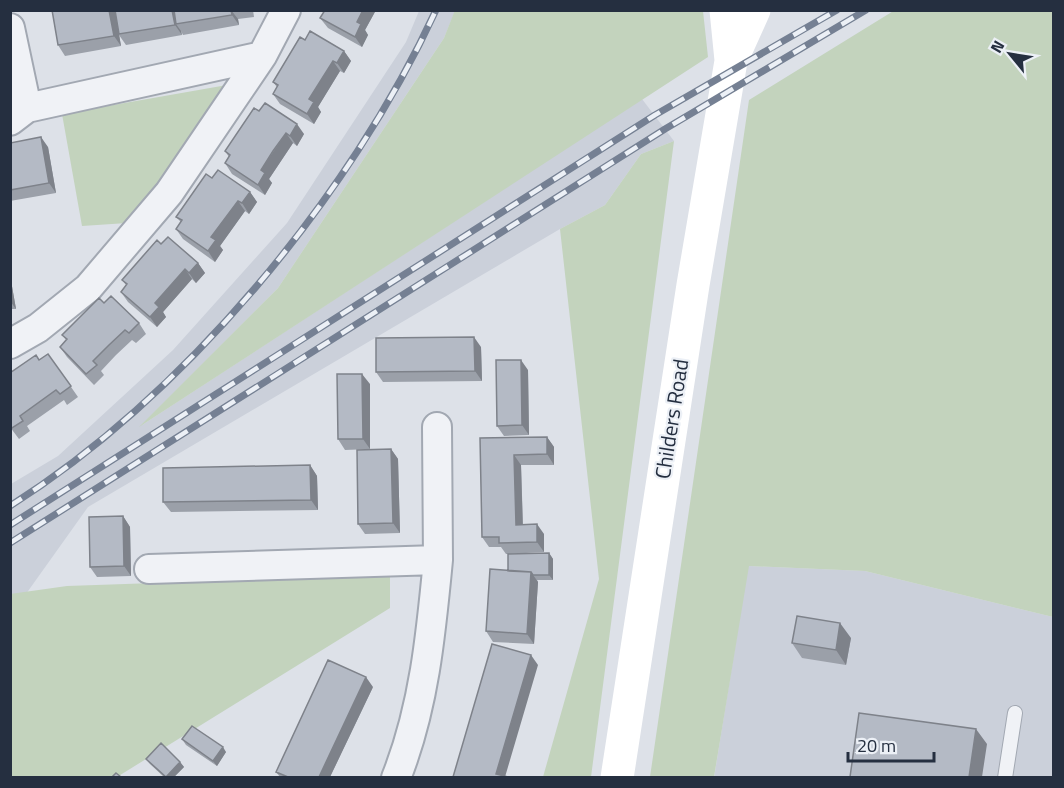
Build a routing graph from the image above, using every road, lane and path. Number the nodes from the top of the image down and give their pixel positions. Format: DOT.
graph roads {
  1 [pos="286,10"];
  2 [pos="726,10"];
  3 [pos="754,10"];
  4 [pos="10,28"];
  5 [pos="262,56"];
  6 [pos="731,62"];
  7 [pos="19,114"];
  8 [pos="10,344"];
  9 [pos="437,427"];
  10 [pos="438,560"];
  11 [pos="149,569"];
  12 [pos="1015,713"];
  13 [pos="396,777"];
  14 [pos="617,777"];
  15 [pos="1005,777"];
  1 -- 5 [label="street"];
  2 -- 6 [label="main road, Childers Road"];
  3 -- 6 [label="main road, Childers Road"];
  4 -- 7 [label="street"];
  5 -- 7 [label="street"];
  5 -- 8 [label="street"];
  6 -- 14 [label="main road, Childers Road"];
  9 -- 10 [label="street"];
  10 -- 11 [label="street"];
  10 -- 13 [label="street"];
  12 -- 15 [label="lane"];
}
